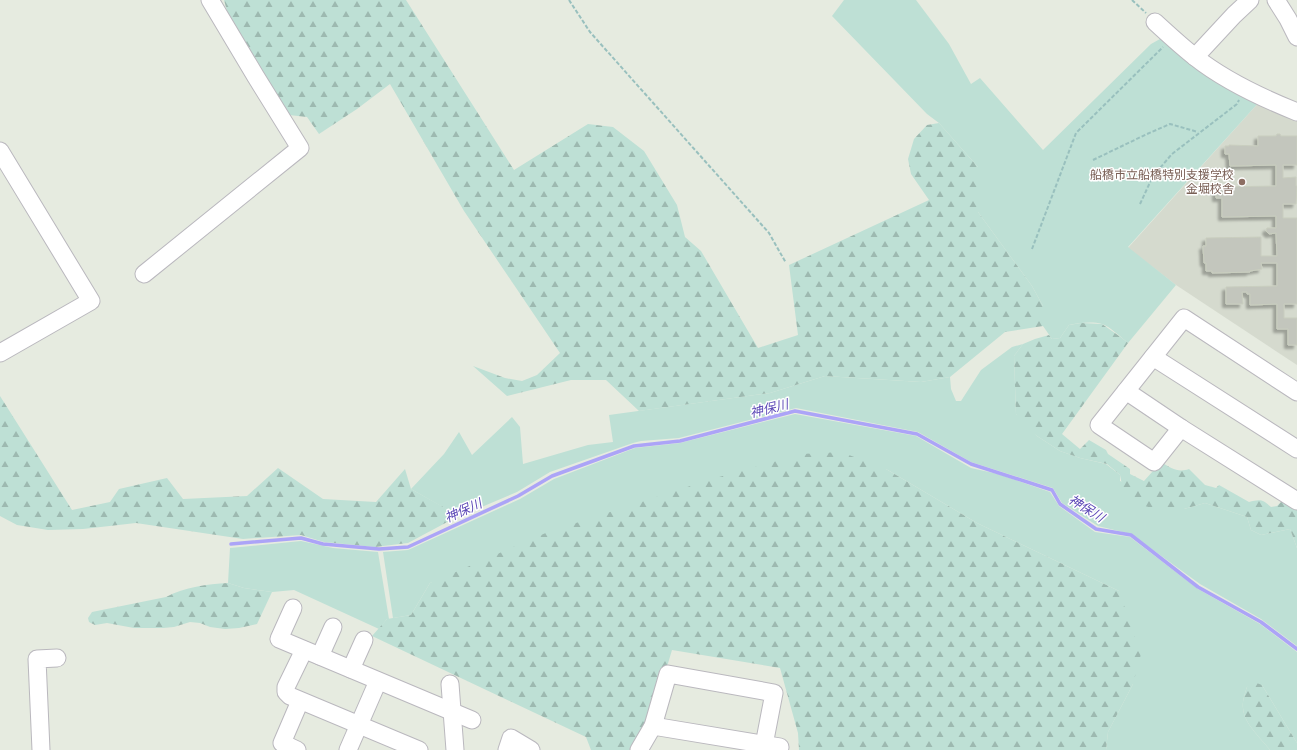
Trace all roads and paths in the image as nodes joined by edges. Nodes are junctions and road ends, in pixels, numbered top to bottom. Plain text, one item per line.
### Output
1 (210, 0) edge
2 (569, 0) edge
3 (1132, 0) edge
4 (1250, 0) edge
5 (1276, 0) edge
6 (1155, 22) joint
7 (1297, 36) edge
8 (1163, 46) dead end
9 (1195, 57) junction
10 (1240, 98) dead end
11 (1297, 112) edge
12 (1199, 132) junction
13 (0, 151) edge
14 (1093, 160) dead end
15 (1140, 204) dead end
16 (1032, 249) dead end
17 (786, 263) dead end
18 (144, 274) dead end
19 (0, 353) edge
20 (1153, 357) junction
21 (1126, 391) junction
22 (1297, 392) edge
23 (1181, 428) junction
24 (1297, 449) edge
25 (1297, 501) edge
26 (293, 608) dead end
27 (333, 627) dead end
28 (364, 640) dead end
29 (304, 650) junction
30 (320, 656) junction
31 (57, 658) dead end
32 (351, 669) junction
33 (378, 681) junction
34 (450, 684) dead end
35 (300, 701) junction
36 (452, 712) junction
37 (472, 720) dead end
38 (359, 725) junction
39 (653, 726) junction
40 (772, 747) edge
41 (453, 748) edge
42 (41, 750) edge
43 (297, 750) edge
44 (348, 750) edge
45 (419, 750) edge
46 (507, 750) edge
47 (531, 750) edge
48 (639, 750) edge

1 - 18 street
2 - 17 path
3 - 6 path
4 - 9 street
5 - 7 street
6 - 9 street
8 - 16 path
9 - 11 street
10 - 12 path
12 - 14 path
12 - 15 path
13 - 19 street
20 - 21 street
20 - 22 street
20 - 24 street
21 - 23 street
21 - 23 street
23 - 25 street
26 - 29 street
27 - 30 street
28 - 32 street
29 - 30 street
29 - 35 street
30 - 32 street
31 - 42 street
32 - 33 street
33 - 36 street
33 - 38 street
34 - 36 street
35 - 38 street
35 - 43 street
36 - 37 street
36 - 41 street
38 - 44 street
38 - 45 street
39 - 40 street
39 - 40 street
39 - 48 street
46 - 47 street

